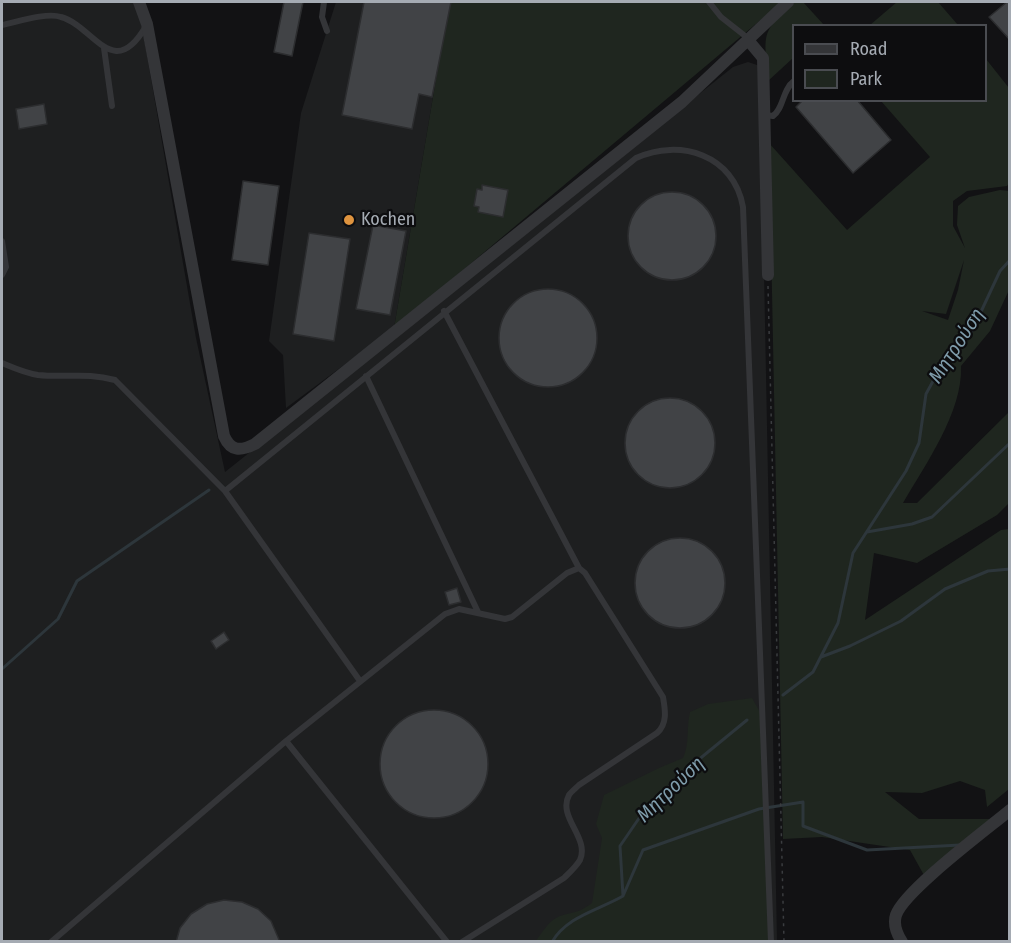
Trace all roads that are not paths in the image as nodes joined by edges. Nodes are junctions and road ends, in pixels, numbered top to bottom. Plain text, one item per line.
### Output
1 (139, 2) edge
2 (324, 2) edge
3 (710, 2) edge
4 (789, 2) edge
5 (147, 24) junction
6 (2, 25) edge
7 (327, 31) dead end
8 (749, 40) junction
9 (104, 48) junction
10 (792, 84) edge
11 (112, 106) dead end
12 (764, 115) junction
13 (2, 241) edge
14 (2, 275) edge
15 (768, 275) road end
16 (444, 311) junction
17 (2, 363) edge
18 (366, 376) junction
19 (225, 491) junction
20 (579, 568) junction
21 (478, 612) junction
22 (360, 681) junction
23 (286, 741) junction
24 (1009, 812) edge
25 (51, 942) edge
26 (447, 942) edge
27 (462, 942) edge
28 (771, 942) edge
29 (902, 942) edge

1 - 5 street
2 - 7 lane
3 - 8 lane
4 - 8 street
5 - 8 street
5 - 9 lane
6 - 9 lane
8 - 12 street
9 - 11 lane
10 - 12 lane
12 - 15 street
13 - 14 lane
16 - 18 lane
16 - 20 lane
16 - 28 lane
17 - 19 lane
18 - 19 lane
18 - 21 lane
19 - 22 lane
20 - 21 lane
20 - 27 lane
21 - 22 lane
22 - 23 lane
23 - 25 lane
23 - 26 lane
24 - 29 street

